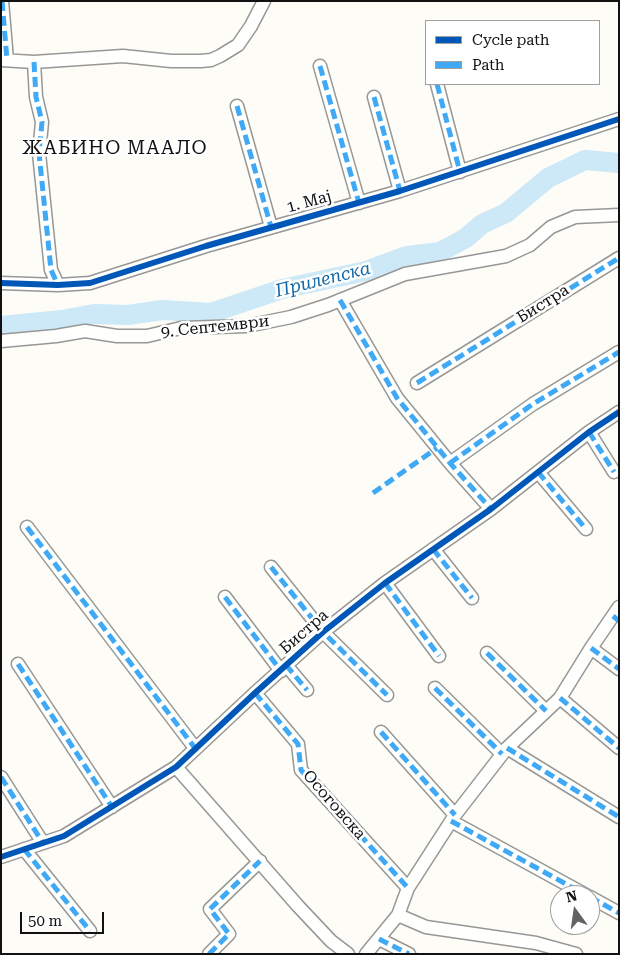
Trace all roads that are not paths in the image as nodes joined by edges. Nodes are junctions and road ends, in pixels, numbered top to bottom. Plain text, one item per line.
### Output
1 (2, 1) edge
2 (264, 1) edge
3 (4, 60) edge
4 (34, 62) junction
5 (320, 66) dead end
6 (437, 85) edge
7 (374, 97) dead end
8 (237, 106) dead end
9 (619, 119) edge
10 (460, 172) junction
11 (400, 191) junction
12 (359, 203) junction
13 (619, 215) edge
14 (271, 227) junction
15 (619, 258) edge
16 (1, 283) edge
17 (58, 285) junction
18 (340, 300) junction
19 (1, 341) edge
20 (619, 352) edge
21 (417, 383) dead end
22 (619, 412) edge
23 (589, 432) junction
24 (450, 463) junction
25 (538, 472) junction
26 (614, 472) dead end
27 (491, 509) junction
28 (27, 527) dead end
29 (586, 529) dead end
30 (433, 549) junction
31 (271, 567) dead end
32 (385, 583) junction
33 (225, 597) dead end
34 (472, 598) dead end
35 (617, 615) edge
36 (323, 632) junction
37 (591, 648) junction
38 (487, 653) dead end
39 (439, 656) dead end
40 (18, 664) dead end
41 (284, 668) junction
42 (619, 669) edge
43 (435, 688) dead end
44 (307, 690) dead end
45 (255, 693) junction
46 (387, 695) dead end
47 (560, 698) junction
48 (546, 711) junction
49 (381, 732) dead end
50 (195, 748) junction
51 (619, 748) edge
52 (504, 751) junction
53 (176, 767) junction
54 (1, 777) edge
55 (112, 807) junction
56 (619, 817) edge
57 (453, 818) junction
58 (43, 843) junction
59 (24, 849) junction
60 (1, 857) edge
61 (260, 861) junction
62 (569, 885) edge
63 (408, 888) junction
64 (600, 903) edge
65 (619, 913) edge
66 (398, 914) junction
67 (90, 931) dead end
68 (379, 939) junction
69 (209, 954) edge
70 (348, 954) edge
71 (366, 954) edge
72 (409, 954) edge
73 (576, 954) edge

1 - 3 street
2 - 4 street
3 - 4 street
4 - 17 street
5 - 12 street
6 - 10 street
7 - 11 street
8 - 14 street
9 - 10 street, 1. Мај
10 - 11 street, 1. Мај
11 - 12 street, 1. Мај
12 - 14 street, 1. Мај
13 - 18 street, 9. Септември
14 - 17 street, 1. Мај
15 - 21 street, Бистра
16 - 17 street, 1. Мај
18 - 19 street, 9. Септември
18 - 24 street
20 - 24 street
22 - 23 street, Бистра
23 - 25 street, Бистра
23 - 26 street
24 - 27 street
25 - 27 street, Бистра
25 - 29 street
27 - 30 street, Бистра
28 - 50 street
30 - 32 street, Бистра
30 - 34 street
31 - 36 street, Бистра
32 - 36 street, Бистра
32 - 39 street
33 - 41 street, Бистра
35 - 37 street
36 - 41 street, Бистра
36 - 46 street, Бистра
37 - 42 street
37 - 47 street
38 - 48 street
40 - 55 street
41 - 44 street, Бистра
41 - 45 street, Бистра
43 - 52 street
45 - 50 street, Бистра
45 - 63 street, Осоговска
47 - 48 street
47 - 51 street
48 - 52 street
49 - 57 street
50 - 53 street, Бистра
52 - 56 street
52 - 57 street
53 - 55 street, Бистра
53 - 61 street
54 - 58 street
55 - 58 street, Бистра
57 - 62 street
57 - 63 street
58 - 59 street, Бистра
59 - 60 street, Бистра
59 - 67 street
61 - 69 street
61 - 70 street
63 - 66 street
64 - 65 street
66 - 68 street
66 - 73 street
68 - 71 street
68 - 72 street

